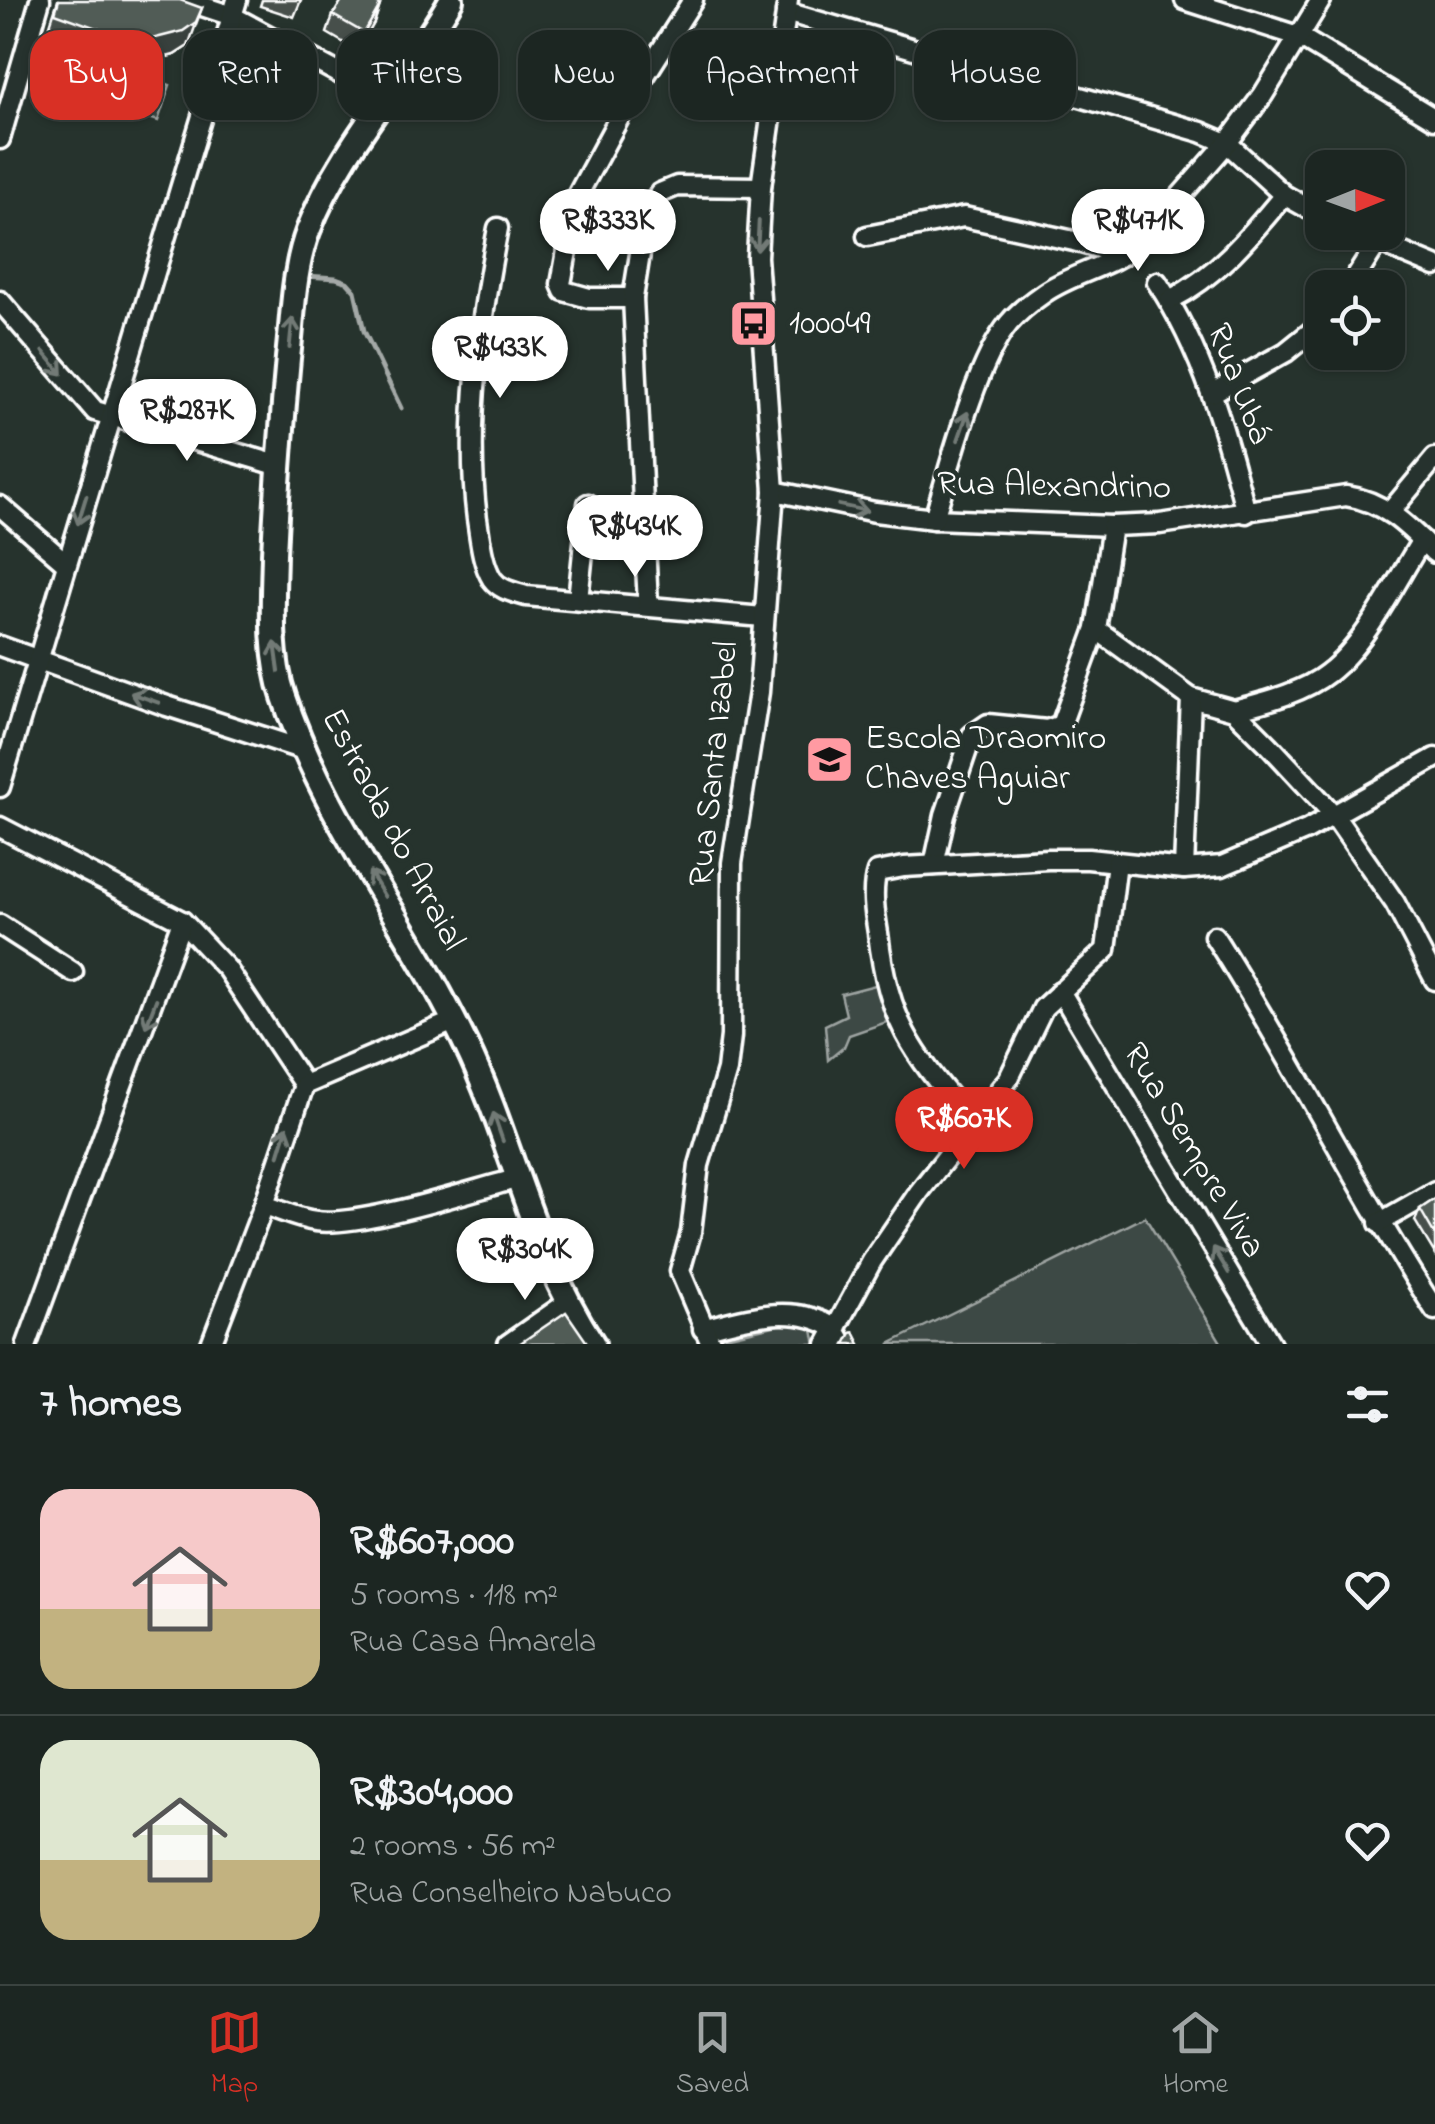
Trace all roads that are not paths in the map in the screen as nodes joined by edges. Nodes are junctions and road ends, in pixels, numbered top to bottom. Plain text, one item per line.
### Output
1 (40, 0) edge
2 (184, 0) edge
3 (451, 0) edge
4 (692, 0) edge
5 (1185, 0) edge
6 (1321, 0) edge
7 (787, 6) edge
8 (235, 8) edge
9 (431, 30) edge
10 (1298, 36) junction
11 (337, 69) edge
12 (1435, 119) edge
13 (371, 120) edge
14 (0, 139) edge
15 (1228, 143) junction
16 (761, 187) junction
17 (1284, 195) junction
18 (1305, 207) edge
19 (498, 228) dead end
20 (868, 236) dead end
21 (1392, 250) edge
22 (1123, 256) junction
23 (1435, 266) edge
24 (1158, 282) dead end
25 (633, 298) junction
26 (1170, 300) junction
27 (0, 301) edge
28 (1305, 337) edge
29 (1212, 392) junction
30 (110, 417) junction
31 (1435, 458) edge
32 (278, 466) junction
33 (774, 491) junction
34 (588, 504) dead end
35 (0, 506) edge
36 (1390, 512) junction
37 (1246, 513) junction
38 (934, 520) junction
39 (1112, 526) junction
40 (1428, 547) edge
41 (66, 564) junction
42 (578, 600) junction
43 (648, 605) junction
44 (763, 617) junction
45 (1096, 629) junction
46 (0, 646) edge
47 (40, 662) junction
48 (1192, 698) junction
49 (1234, 710) junction
50 (304, 750) junction
51 (1435, 758) edge
52 (0, 786) edge
53 (1333, 814) junction
54 (0, 827) edge
55 (1117, 862) junction
56 (934, 865) junction
57 (1184, 869) junction
58 (182, 921) junction
59 (0, 925) edge
60 (1214, 936) dead end
61 (73, 972) dead end
62 (1435, 980) edge
63 (1060, 991) junction
64 (454, 1020) junction
65 (304, 1085) junction
66 (972, 1122) junction
67 (516, 1178) junction
68 (1435, 1191) edge
69 (264, 1204) junction
70 (1379, 1224) junction
71 (568, 1302) junction
72 (1435, 1310) edge
73 (707, 1336) edge
74 (835, 1338) edge
75 (27, 1344) edge
76 (211, 1344) edge
77 (508, 1344) edge
78 (594, 1344) edge
79 (1271, 1344) edge

1 - 14 street
2 - 8 street
3 - 9 main road, Estrada do Arraial
4 - 25 street
5 - 10 street
6 - 10 street
7 - 15 street
7 - 16 street, Rua Santa Izabel
8 - 11 street
8 - 30 street
10 - 12 street
10 - 15 street
32 -> 13 main road, Estrada do Arraial
15 - 17 street
15 - 22 street
16 - 25 street
16 -> 33 street, Rua Santa Izabel
17 - 18 street
17 - 26 street
19 - 42 street
20 - 22 street
21 - 23 street
38 -> 22 street
24 - 26 street, Rua Ubá
25 - 43 street
26 - 29 street, Rua Ubá
27 -> 30 street
28 - 29 street
29 - 37 street, Rua Ubá
30 - 32 street
30 -> 41 street
31 - 36 street
50 -> 32 main road, Estrada do Arraial
33 -> 38 street, Rua Alexandrino
33 - 44 street, Rua Santa Izabel
34 - 42 street
35 - 41 street
36 - 37 street, Rua Alexandrino
36 - 40 street, Rua Alexandrino
37 - 39 street, Rua Alexandrino
38 - 39 street, Rua Alexandrino
39 - 45 street
40 - 49 street
41 - 47 street
42 - 43 street
43 - 44 street
44 - 73 street, Rua Santa Izabel
45 - 48 street
45 - 56 street
46 - 47 street
50 -> 47 street
47 - 52 street
48 - 49 street
48 - 57 street
49 - 53 street
64 -> 50 main road, Estrada do Arraial
51 - 53 street
53 - 57 street
53 - 62 street
54 - 58 street
55 - 56 street
55 - 57 street
55 - 63 street
56 - 66 street
58 - 65 street
58 -> 75 street
59 - 61 street
60 - 70 street
63 - 66 street
79 -> 63 street, Rua Sempre Viva
64 - 65 street
67 -> 64 main road, Estrada do Arraial
69 -> 65 street
66 - 74 street
67 - 69 street
67 - 71 main road, Estrada do Arraial
68 - 70 street
69 - 76 street
70 - 72 street
71 - 77 street
71 - 78 main road, Estrada do Arraial
73 - 74 street

